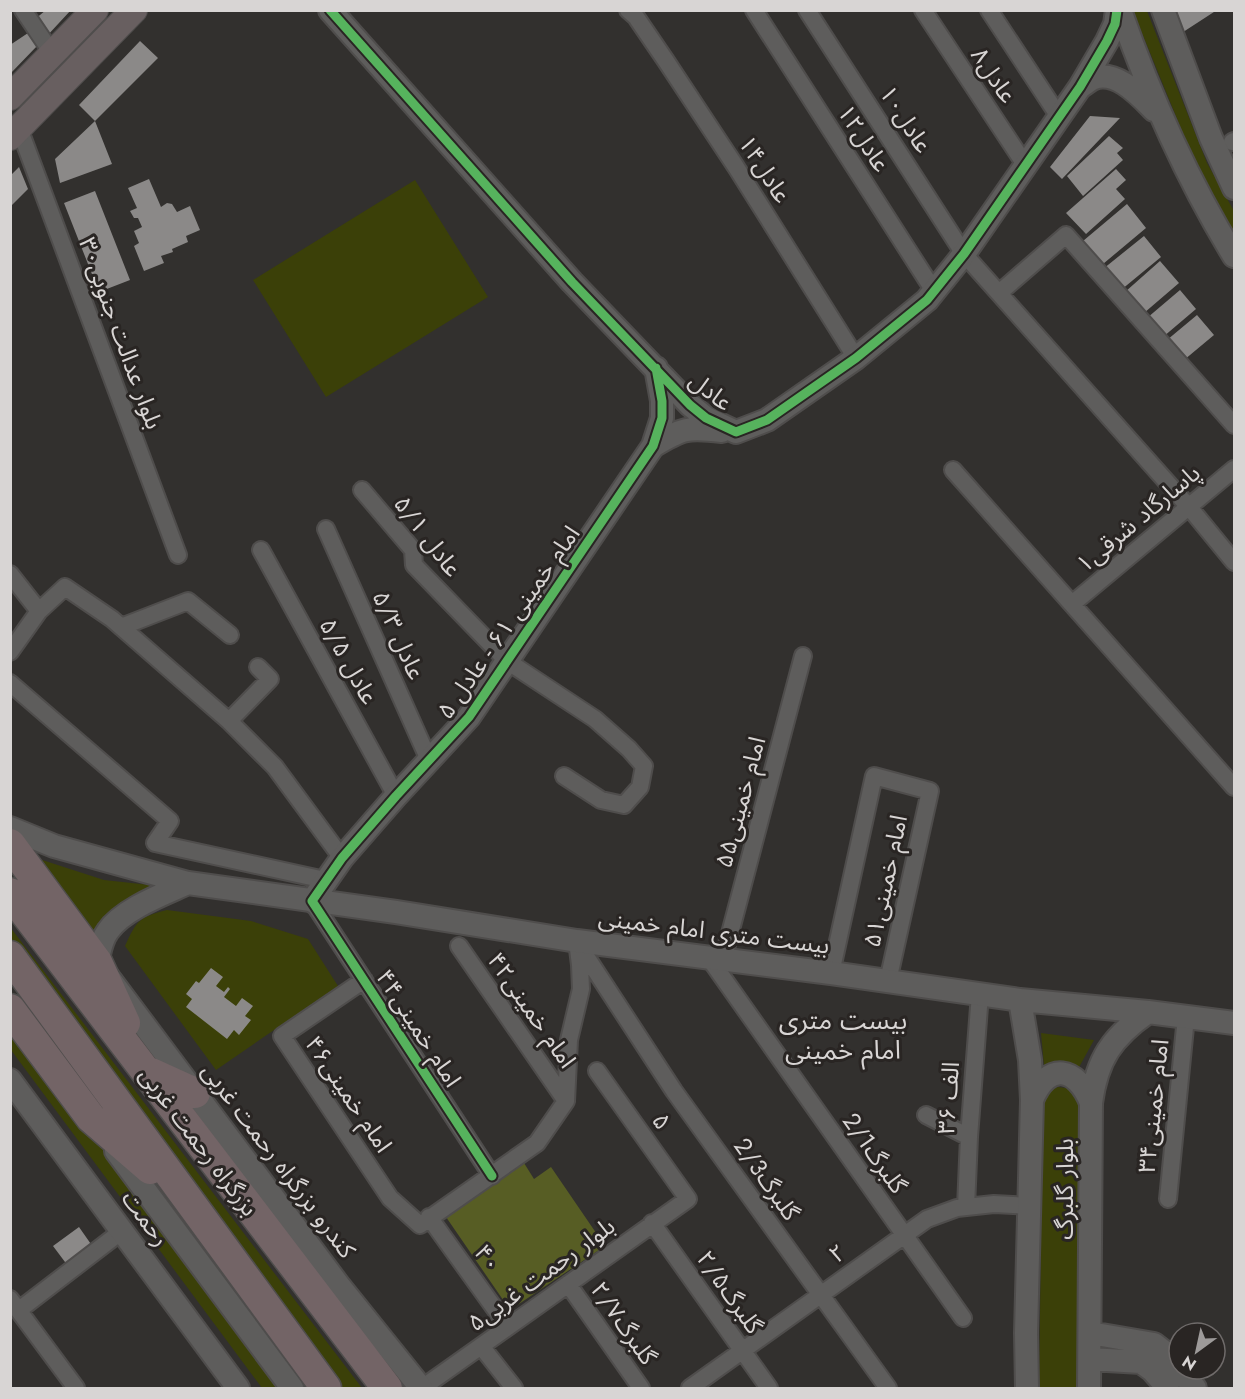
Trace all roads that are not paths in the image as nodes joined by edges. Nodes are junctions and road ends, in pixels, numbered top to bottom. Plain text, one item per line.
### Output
1 (23, 10) edge
2 (134, 10) edge
3 (330, 10) edge
4 (628, 10) edge
5 (754, 10) edge
6 (807, 10) edge
7 (922, 10) edge
8 (989, 10) edge
9 (1118, 10) edge
10 (1163, 10) edge
11 (93, 11) edge
12 (52, 53) junction
13 (1080, 87) junction
14 (12, 91) edge
15 (1161, 117) junction
16 (1060, 118) junction
17 (15, 133) edge
18 (1026, 166) junction
19 (1234, 188) edge
20 (964, 254) junction
21 (1234, 256) edge
22 (934, 291) junction
23 (999, 293) junction
24 (856, 358) junction
25 (656, 368) junction
26 (1234, 425) edge
27 (736, 432) junction
28 (653, 446) junction
29 (1234, 469) edge
30 (953, 470) dead end
31 (362, 490) dead end
32 (1189, 507) junction
33 (326, 529) dead end
34 (261, 550) dead end
35 (178, 555) dead end
36 (1234, 562) edge
37 (10, 574) edge
38 (1072, 604) junction
39 (39, 611) junction
40 (122, 627) junction
41 (230, 635) dead end
42 (10, 652) edge
43 (803, 656) dead end
44 (507, 661) junction
45 (258, 667) dead end
46 (10, 683) edge
47 (229, 722) junction
48 (429, 760) junction
49 (564, 777) dead end
50 (1234, 787) edge
51 (396, 796) junction
52 (10, 828) edge
53 (10, 844) edge
54 (342, 858) junction
55 (325, 880) junction
56 (188, 883) junction
57 (10, 893) edge
58 (312, 901) junction
59 (577, 941) junction
60 (459, 946) dead end
61 (10, 956) edge
62 (716, 959) junction
63 (98, 962) junction
64 (831, 973) junction
65 (364, 980) junction
66 (888, 981) junction
67 (980, 994) junction
68 (1020, 1000) junction
69 (10, 1009) edge
70 (1148, 1012) junction
71 (1186, 1017) junction
72 (1234, 1023) edge
73 (147, 1071) junction
74 (597, 1071) dead end
75 (10, 1080) edge
76 (195, 1093) junction
77 (1032, 1100) junction
78 (566, 1101) junction
79 (1091, 1103) junction
80 (926, 1115) dead end
81 (91, 1118) junction
82 (969, 1137) junction
83 (492, 1176) junction
84 (688, 1198) joint
85 (1168, 1199) dead end
86 (190, 1204) junction
87 (1031, 1206) junction
88 (966, 1207) junction
89 (424, 1221) junction
90 (652, 1223) junction
91 (122, 1231) junction
92 (904, 1236) junction
93 (568, 1284) junction
94 (820, 1295) junction
95 (15, 1305) edge
96 (963, 1318) dead end
97 (508, 1327) junction
98 (1090, 1333) junction
99 (481, 1346) junction
100 (742, 1351) junction
101 (1132, 1351) junction
102 (1090, 1359) junction
103 (76, 1389) edge
104 (238, 1389) edge
105 (292, 1389) edge
106 (326, 1389) edge
107 (387, 1389) edge
108 (421, 1389) edge
109 (514, 1389) edge
110 (641, 1389) edge
111 (690, 1389) edge
112 (769, 1389) edge
113 (888, 1389) edge
114 (1027, 1389) edge
115 (1089, 1389) edge
116 (1168, 1389) edge
117 (1195, 1389) edge

1 - 12 street
2 - 17 main road
3 - 25 street, عادل
4 - 24 street, عادل۱۴
5 - 22 street, عادل۱۲
6 - 20 street, عادل۱۰
7 - 18 street, ۸عادل
8 - 16 street
9 - 13 street, عادل
9 - 15 street
10 - 19 street
11 - 12 main road
12 - 14 main road
13 - 15 street
13 - 16 street, عادل
15 - 21 street
16 - 18 street, عادل
17 - 35 street, بلوار عدالت جنوبی۳۰
18 - 20 street, عادل
20 - 22 street, عادل
20 - 23 street, عادل۱۰
22 - 24 street, عادل
23 - 26 street
23 - 32 street, عادل۱۰
24 - 27 street, عادل
25 - 27 street, عادل
25 - 28 street, امام خمینی ۶۱ - عادل ۵
27 - 28 street, امام خمینی ۶۱ - عادل ۵
28 - 44 street, امام خمینی ۶۱ - عادل ۵
29 - 32 street, پاسارگاد شرقی۱
30 - 38 street
31 - 44 street, عادل ۵/۱
32 - 36 street, عادل۱۰
32 - 38 street, پاسارگاد شرقی۱
33 - 48 street, عادل ۵/۳
34 - 51 street, عادل ۵/۵
37 - 39 street
38 - 50 street
39 - 40 street
39 - 42 street
40 - 41 street
40 - 47 street
43 - 62 street, امام خمینی۵۵
44 - 48 street, امام خمینی ۶۱ - عادل ۵
44 - 49 street, عادل ۵/۱
45 - 47 street
46 - 55 street
47 - 54 street
48 - 51 street, امام خمینی ۶۱ - عادل ۵
51 - 54 street, امام خمینی ۶۱ - عادل ۵
52 - 56 street, بیست متری امام خمینی
53 - 63 highway
54 - 55 street, امام خمینی ۶۱ - عادل ۵
55 - 58 street, امام خمینی ۶۱ - عادل ۵
56 - 58 street, بیست متری امام خمینی
56 - 63 street
57 - 73 highway, بزرگراه رحمت غربی
58 - 59 street, بیست متری امام خمینی
58 - 65 street, ۴۴امام خمینی
59 - 62 street, بیست متری امام خمینی
59 - 78 street
59 - 94 street, 2/3گلبرگ
60 - 78 street, امام خمینی۴۲
61 - 86 highway, بزرگراه رحمت غربی
62 - 64 street, بیست متری امام خمینی
62 - 92 street, 2/1گلبرگ
63 - 73 highway
63 - 76 street, کندرو بزرگراه رحمت غربی
64 - 66 street, بیست متری امام خمینی
64 - 66 street, امام خمینی۵۱
65 - 83 street, ۴۴امام خمینی
65 - 89 street, امام خمینی۴۶
66 - 67 street, بیست متری امام خمینی
67 - 68 street, بیست متری امام خمینی
67 - 82 street, ۳۶ الف
68 - 70 street, بیست متری امام خمینی
68 - 77 street, بلوار گلبرگ
69 - 81 highway
70 - 71 street, بیست متری امام خمینی
70 - 79 street, بلوار گلبرگ
71 - 72 street, بیست متری امام خمینی
71 - 85 street, امام خمینی۳۴
73 - 76 highway
73 - 107 highway, بزرگراه رحمت غربی
74 - 84 street, ۵
75 - 91 street, رحمت
76 - 108 street, کندرو بزرگراه رحمت غربی
77 - 79 street
77 - 87 street, بلوار گلبرگ
78 - 83 street
79 - 98 street, بلوار گلبرگ
80 - 82 street
81 - 86 highway
81 - 105 street
82 - 88 street, ۳۶ الف
83 - 89 street
84 - 90 street, بلوار رحمت غربی۵
86 - 106 highway, بزرگراه رحمت غربی
87 - 88 street, ۲
87 - 114 street, بلوار گلبرگ
88 - 92 street, ۲
89 - 97 street, ۴۰
90 - 93 street, بلوار رحمت غربی۵
90 - 100 street, گلبرگ۲/۵
91 - 95 street
91 - 104 street, رحمت
92 - 94 street, ۲
92 - 96 street, 2/1گلبرگ
93 - 97 street, بلوار رحمت غربی۵
93 - 110 street, گلبرگ۲/۷
94 - 100 street, ۲
94 - 113 street, 2/3گلبرگ
95 - 103 street
97 - 99 street, بلوار رحمت غربی۵
98 - 101 street
98 - 102 street, بلوار گلبرگ
99 - 108 street, بلوار رحمت غربی۵
99 - 109 street
100 - 111 street, ۲
100 - 112 street, گلبرگ۲/۵
101 - 102 street
101 - 116 street
101 - 117 street
102 - 115 street, بلوار گلبرگ

